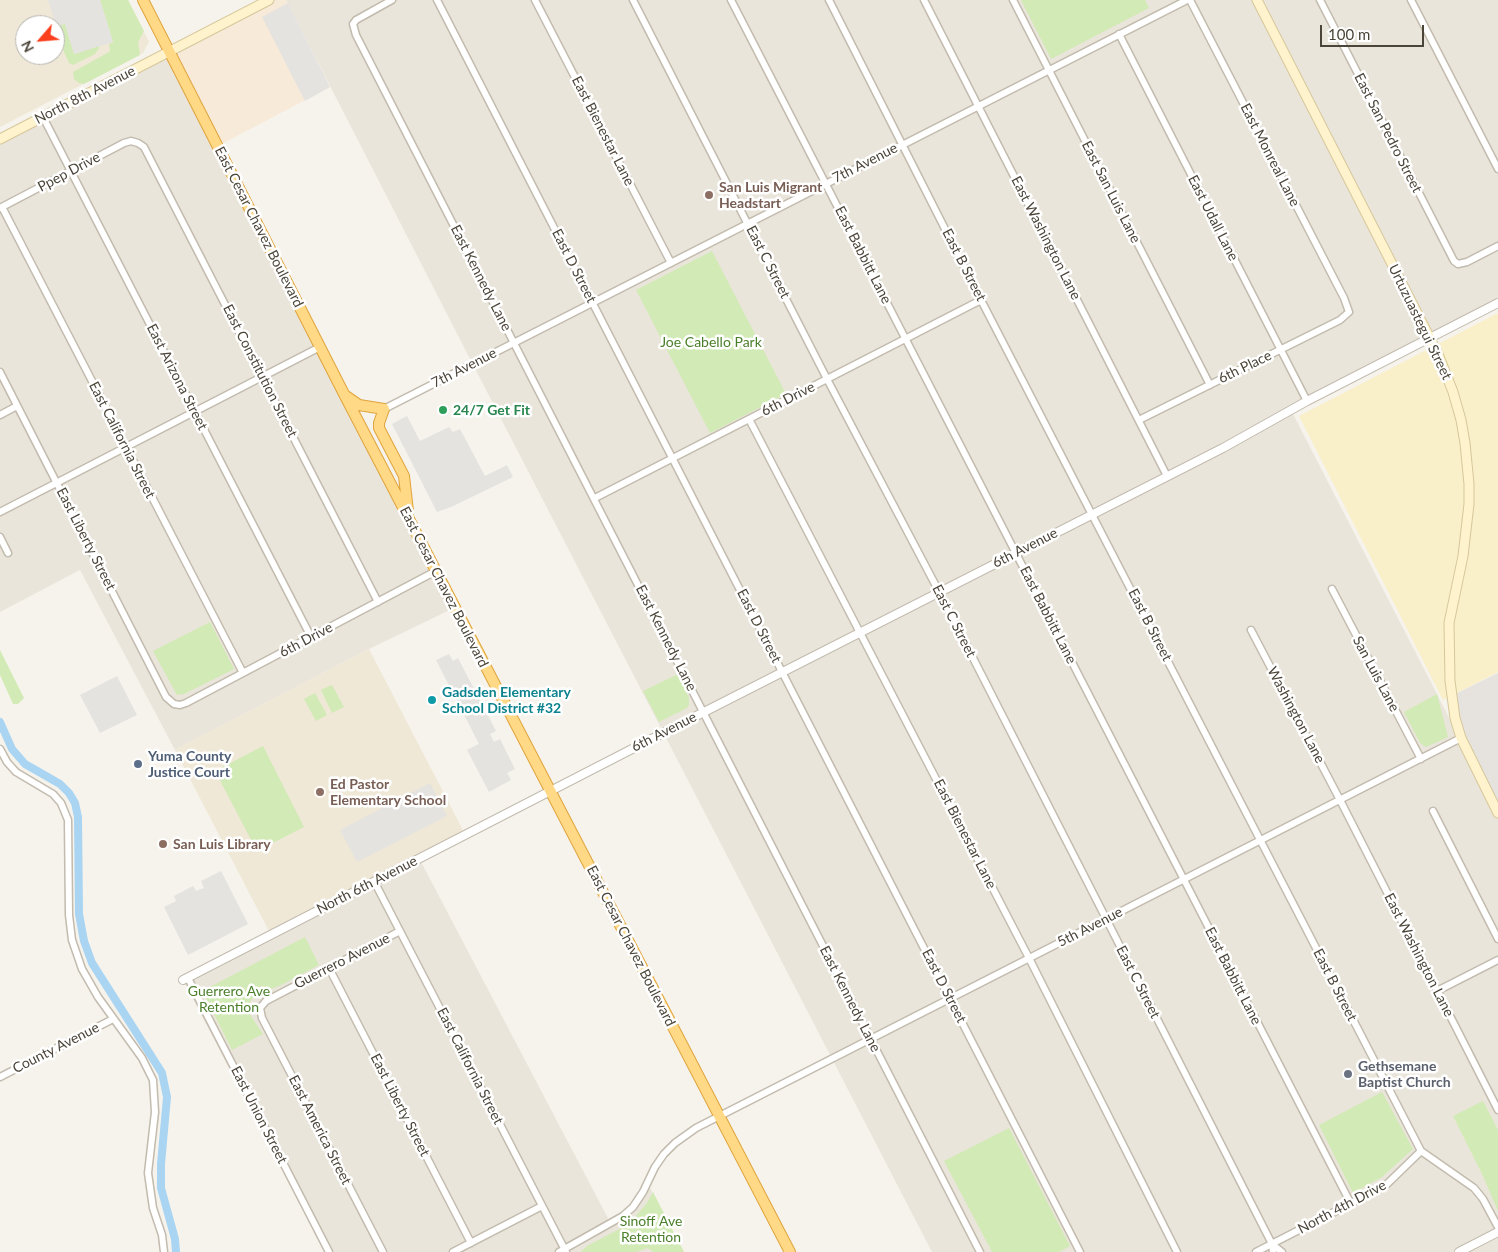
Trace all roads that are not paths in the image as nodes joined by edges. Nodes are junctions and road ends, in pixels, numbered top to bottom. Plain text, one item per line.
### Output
1 (143, 0) edge
2 (269, 0) edge
3 (392, 0) edge
4 (437, 0) edge
5 (535, 0) edge
6 (633, 0) edge
7 (731, 0) edge
8 (828, 0) edge
9 (924, 0) edge
10 (1013, 0) edge
11 (1188, 0) edge
12 (1257, 0) edge
13 (1320, 0) edge
14 (1411, 0) edge
15 (1119, 34) junction
16 (170, 51) junction
17 (1048, 70) junction
18 (978, 106) junction
19 (44, 117) junction
20 (0, 139) edge
21 (138, 143) joint
22 (903, 144) junction
23 (1498, 169) edge
24 (71, 171) junction
25 (826, 183) junction
26 (1, 208) edge
27 (748, 224) junction
28 (1498, 246) edge
29 (671, 263) junction
30 (981, 300) junction
31 (592, 302) junction
32 (1498, 303) edge
33 (1349, 312) joint
34 (906, 338) junction
35 (1430, 338) junction
36 (514, 342) junction
37 (320, 347) junction
38 (1281, 349) junction
39 (0, 372) edge
40 (262, 377) junction
41 (827, 379) junction
42 (1210, 384) junction
43 (344, 394) junction
44 (1307, 401) junction
45 (17, 406) junction
46 (384, 409) junction
47 (195, 411) junction
48 (0, 415) edge
49 (749, 419) junction
50 (1139, 420) junction
51 (126, 447) junction
52 (673, 458) junction
53 (1168, 476) junction
54 (57, 482) junction
55 (595, 498) junction
56 (0, 512) edge
57 (1093, 514) junction
58 (408, 517) junction
59 (0, 537) edge
60 (8, 553) dead end
61 (1016, 553) junction
62 (436, 571) junction
63 (1332, 589) dead end
64 (939, 592) junction
65 (378, 602) junction
66 (1251, 630) dead end
67 (860, 632) junction
68 (311, 637) junction
69 (783, 672) junction
70 (243, 673) junction
71 (174, 704) joint
72 (704, 712) junction
73 (1461, 738) junction
74 (0, 749) edge
75 (1421, 759) junction
76 (550, 791) junction
77 (1494, 796) edge
78 (1340, 800) junction
79 (1433, 811) dead end
80 (1498, 813) edge
81 (1261, 840) junction
82 (1183, 879) junction
83 (374, 881) junction
84 (1105, 919) junction
85 (400, 931) junction
86 (1498, 939) edge
87 (1029, 958) junction
88 (1498, 960) edge
89 (329, 968) junction
90 (186, 979) joint
91 (1437, 991) junction
92 (950, 998) junction
93 (260, 1008) joint
94 (113, 1019) junction
95 (870, 1039) junction
96 (0, 1077) edge
97 (1498, 1110) edge
98 (719, 1116) junction
99 (1421, 1151) junction
100 (1351, 1204) junction
101 (542, 1206) junction
102 (1498, 1227) edge
103 (1498, 1232) edge
104 (471, 1242) junction
105 (1272, 1244) junction
106 (563, 1251) edge
107 (164, 1252) edge
108 (329, 1252) edge
109 (383, 1252) edge
110 (453, 1252) edge
111 (790, 1252) edge
112 (980, 1252) edge
113 (1080, 1252) edge
114 (1178, 1252) edge
115 (1256, 1252) edge
116 (1273, 1252) edge
117 (1282, 1252) edge
118 (1459, 1252) edge

1 - 16 highway, East Cesar Chavez Boulevard
2 - 16 main road, North 8th Avenue
3 - 36 street, East Kennedy Lane
4 - 31 street, East D Street
5 - 29 street, East Bienestar Lane
6 - 27 street, East C Street
7 - 25 street, East Babbitt Lane
8 - 22 street, East B Street
9 - 18 street, East Washington Lane
10 - 17 street, East San Luis Lane
11 - 15 street, 7th Avenue
11 - 33 street, East Monreal Lane
12 - 35 main road, Urtuzuastegui Street
13 - 28 street, East San Pedro Street
14 - 23 street
15 - 17 street, 7th Avenue
15 - 38 street, East Udall Lane
16 - 19 main road, North 8th Avenue
16 - 37 highway, East Cesar Chavez Boulevard
17 - 18 street, 7th Avenue
17 - 42 street, East San Luis Lane
18 - 22 street, 7th Avenue
18 - 50 street, East Washington Lane
19 - 20 main road, North 8th Avenue
19 - 24 street, East Arizona Street
21 - 24 street, Ppep Drive
21 - 40 street, East Constitution Street
22 - 25 street, 7th Avenue
22 - 30 street, East B Street
24 - 26 street, Ppep Drive
24 - 47 street, East Arizona Street
25 - 27 street, 7th Avenue
25 - 34 street, East Babbitt Lane
26 - 51 street, East California Street
27 - 29 street, 7th Avenue
27 - 41 street, East C Street
29 - 31 street, 7th Avenue
30 - 34 street, 6th Drive
30 - 57 street, East B Street
31 - 36 street, 7th Avenue
31 - 52 street, East D Street
32 - 35 street, 6th Avenue
33 - 38 street, 6th Place
34 - 41 street, 6th Drive
34 - 61 street, East Babbitt Lane
35 - 44 street, 6th Avenue
35 - 73 main road, Urtuzuastegui Street
36 - 46 street, 7th Avenue
36 - 55 street, East Kennedy Lane
37 - 40 street
37 - 43 highway, East Cesar Chavez Boulevard
38 - 42 street, 6th Place
38 - 44 street, East Udall Lane
39 - 45 street, East Liberty Street
40 - 47 street
40 - 65 street, East Constitution Street
41 - 49 street, 6th Drive
41 - 64 street, East C Street
42 - 50 street, 6th Place
43 - 46 highway
43 - 58 highway, East Cesar Chavez Boulevard
44 - 53 street, 6th Avenue
45 - 48 street
45 - 54 street, East Liberty Street
46 - 58 highway
47 - 51 street
47 - 68 street, East Arizona Street
49 - 52 street, 6th Drive
49 - 67 street, East Bienestar Lane
50 - 53 street, East Washington Lane
51 - 54 street
51 - 70 street, East California Street
52 - 55 street, 6th Drive
52 - 69 street, East D Street
53 - 57 street, 6th Avenue
54 - 56 street
54 - 71 street, East Liberty Street
55 - 72 street, East Kennedy Lane
57 - 61 street, 6th Avenue
57 - 81 street, East B Street
58 - 62 highway, East Cesar Chavez Boulevard
59 - 60 street
61 - 64 street, 6th Avenue
61 - 82 street, East Babbitt Lane
62 - 65 street, 6th Drive
62 - 76 highway, East Cesar Chavez Boulevard
63 - 75 street, San Luis Lane
64 - 67 street, 6th Avenue
64 - 84 street, East C Street
65 - 68 street, 6th Drive
66 - 78 street, Washington Lane
67 - 69 street, 6th Avenue
67 - 87 street, East Bienestar Lane
68 - 70 street, 6th Drive
69 - 72 street, 6th Avenue
69 - 92 street, East D Street
70 - 71 street, 6th Drive
72 - 76 street, 6th Avenue
72 - 95 street, East Kennedy Lane
73 - 75 street, 5th Avenue
73 - 77 main road, Urtuzuastegui Street
74 - 94 street
75 - 78 street, 5th Avenue
76 - 83 street, North 6th Avenue
76 - 98 highway, East Cesar Chavez Boulevard
77 - 80 main road, Urtuzuastegui Street
78 - 81 street, 5th Avenue
78 - 91 street, East Washington Lane
79 - 86 street
81 - 82 street, 5th Avenue
81 - 99 street, East B Street
82 - 84 street, 5th Avenue
82 - 100 street, East Babbitt Lane
83 - 85 street, East California Street
83 - 90 street, North 6th Avenue
84 - 87 street, 5th Avenue
84 - 105 street, East C Street
85 - 89 street, Guerrero Avenue
85 - 101 street, East California Street
87 - 92 street, 5th Avenue
87 - 114 street, East Bienestar Lane
88 - 91 street
89 - 93 street, Guerrero Avenue
89 - 104 street, East Liberty Street
90 - 108 street, East Union Street
91 - 97 street, East Washington Lane
92 - 95 street, 5th Avenue
92 - 113 street, East D Street
93 - 109 street, East America Street
94 - 96 street, County Avenue
94 - 107 street
95 - 98 street, 5th Avenue
95 - 112 street, East Kennedy Lane
98 - 106 street, 5th Avenue
98 - 111 highway, East Cesar Chavez Boulevard
99 - 100 street, North 4th Drive
99 - 102 street, East B Street
100 - 105 street, North 4th Drive
101 - 104 street
101 - 106 street, East California Street
103 - 118 street
104 - 110 street
105 - 115 street, North 4th Drive
105 - 116 street, East C Street
105 - 117 street, East C Street

